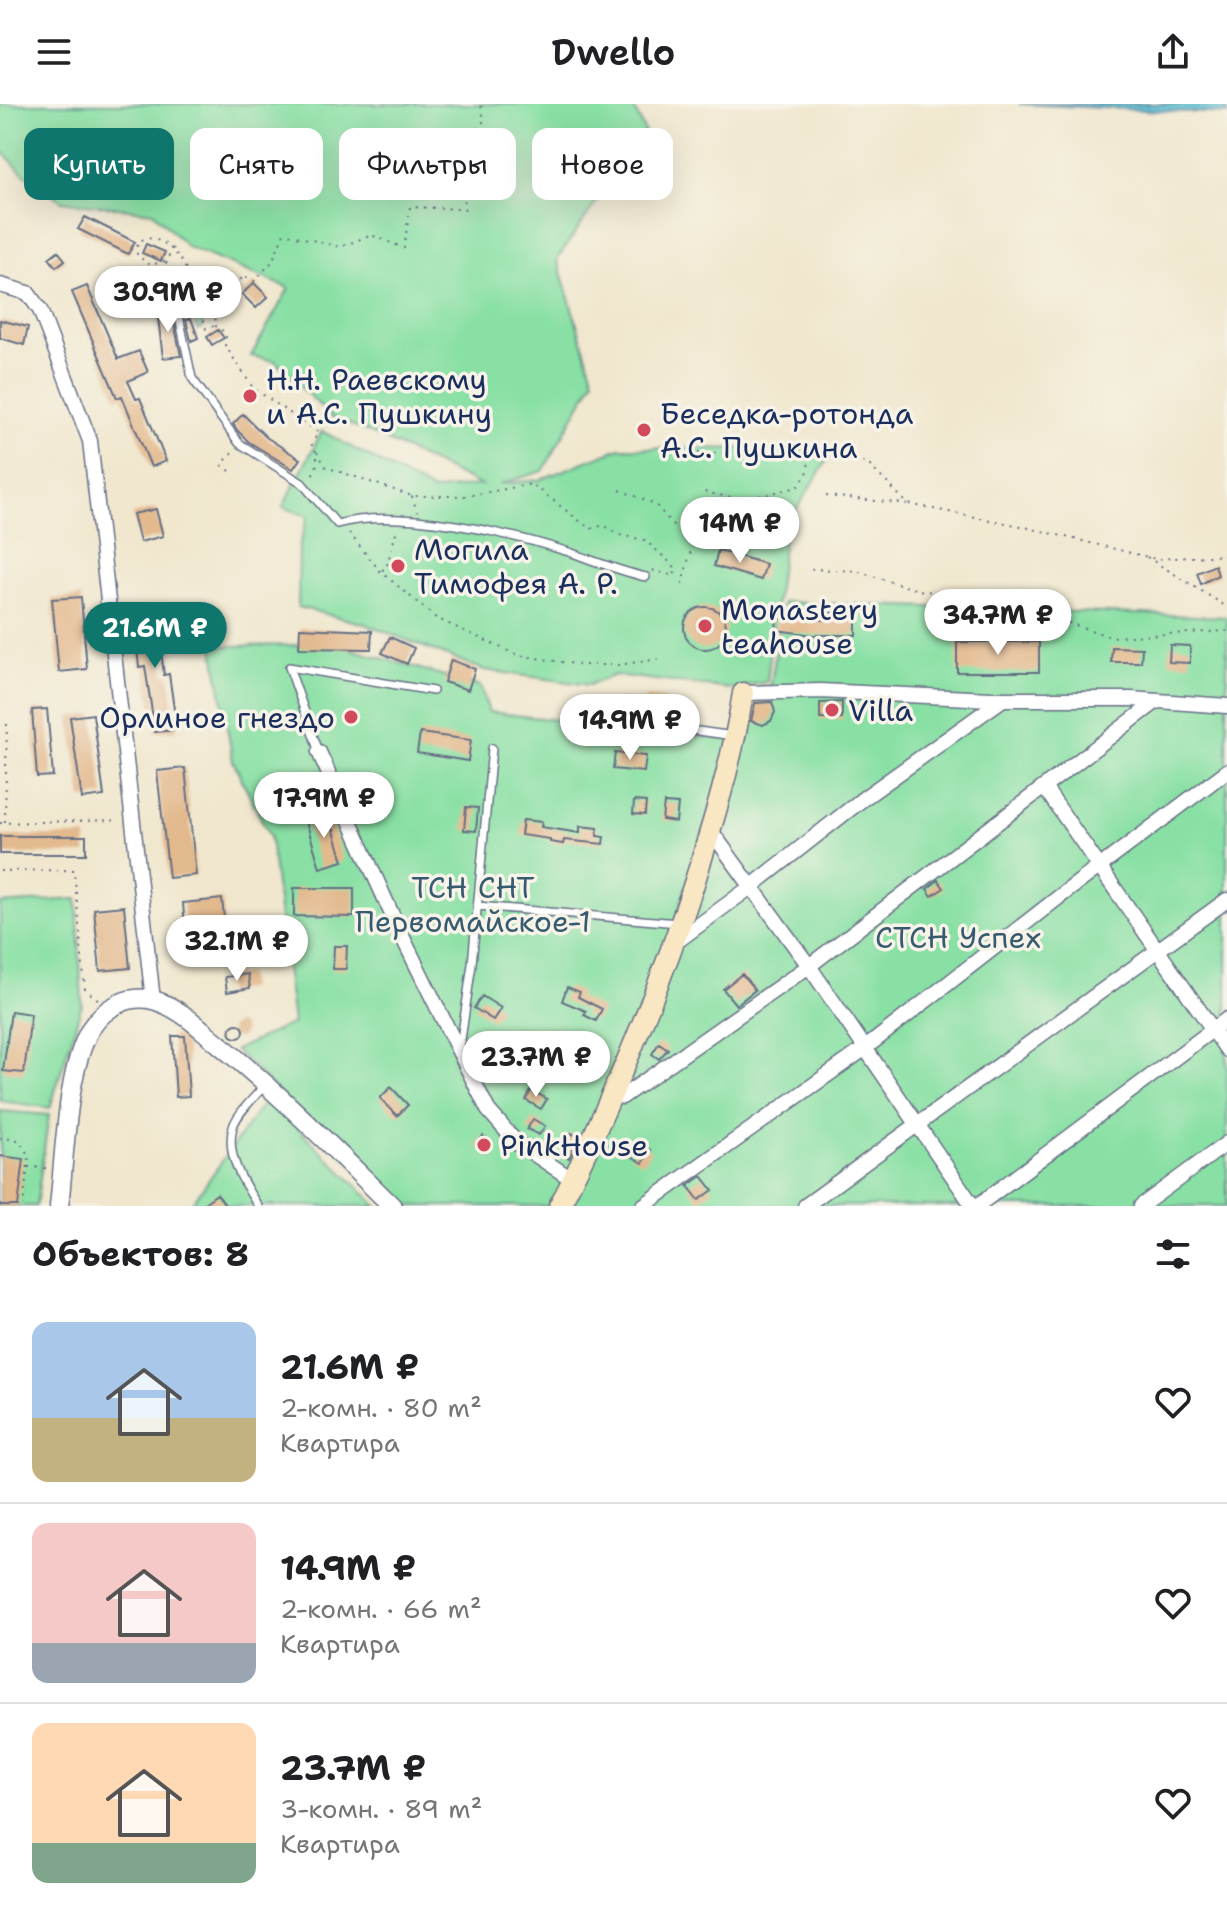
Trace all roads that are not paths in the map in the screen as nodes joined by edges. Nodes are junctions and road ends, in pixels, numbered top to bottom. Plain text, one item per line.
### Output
1 (0, 285) edge
2 (173, 288) road end
3 (646, 573) road end
4 (433, 691) dead end
5 (743, 693) joint
6 (1003, 699) junction
7 (1157, 701) junction
8 (1227, 706) edge
9 (691, 730) dead end
10 (737, 736) junction
11 (492, 748) dead end
12 (319, 752) joint
13 (1227, 771) edge
14 (1044, 787) junction
15 (711, 831) junction
16 (1100, 866) junction
17 (752, 886) junction
18 (1227, 900) edge
19 (477, 906) junction
20 (681, 923) junction
21 (674, 944) junction
22 (1159, 950) junction
23 (809, 966) junction
24 (153, 1000) junction
25 (1227, 1019) edge
26 (1213, 1029) junction
27 (864, 1049) junction
28 (1227, 1050) edge
29 (459, 1053) junction
30 (267, 1083) junction
31 (612, 1095) junction
32 (917, 1125) junction
33 (1227, 1143) edge
34 (573, 1180) junction
35 (59, 1206) edge
36 (258, 1206) edge
37 (392, 1206) edge
38 (559, 1206) edge
39 (643, 1206) edge
40 (805, 1206) edge
41 (975, 1206) edge
42 (1141, 1206) edge

1 - 24 street
2 - 3 lane
4 - 12 lane
5 - 6 street
5 - 10 main road
6 - 7 street
6 - 17 street
7 - 8 street
7 - 14 street
9 - 10 lane
10 - 15 main road
11 - 19 lane
12 - 29 street
13 - 16 street
14 - 16 street
14 - 23 street
15 - 17 street
15 - 20 main road
16 - 22 street
16 - 27 street
17 - 21 street
17 - 23 street
18 - 22 street
19 - 20 lane
19 - 29 lane
20 - 21 main road
21 - 31 main road
22 - 26 street
22 - 32 street
23 - 27 street
23 - 31 street
24 - 30 street
24 - 35 street
25 - 26 street
26 - 28 street
26 - 41 street
27 - 32 street
27 - 39 street
29 - 34 street
30 - 36 lane
30 - 37 street
31 - 34 main road
32 - 40 street
32 - 41 street
33 - 42 street
34 - 38 main road

